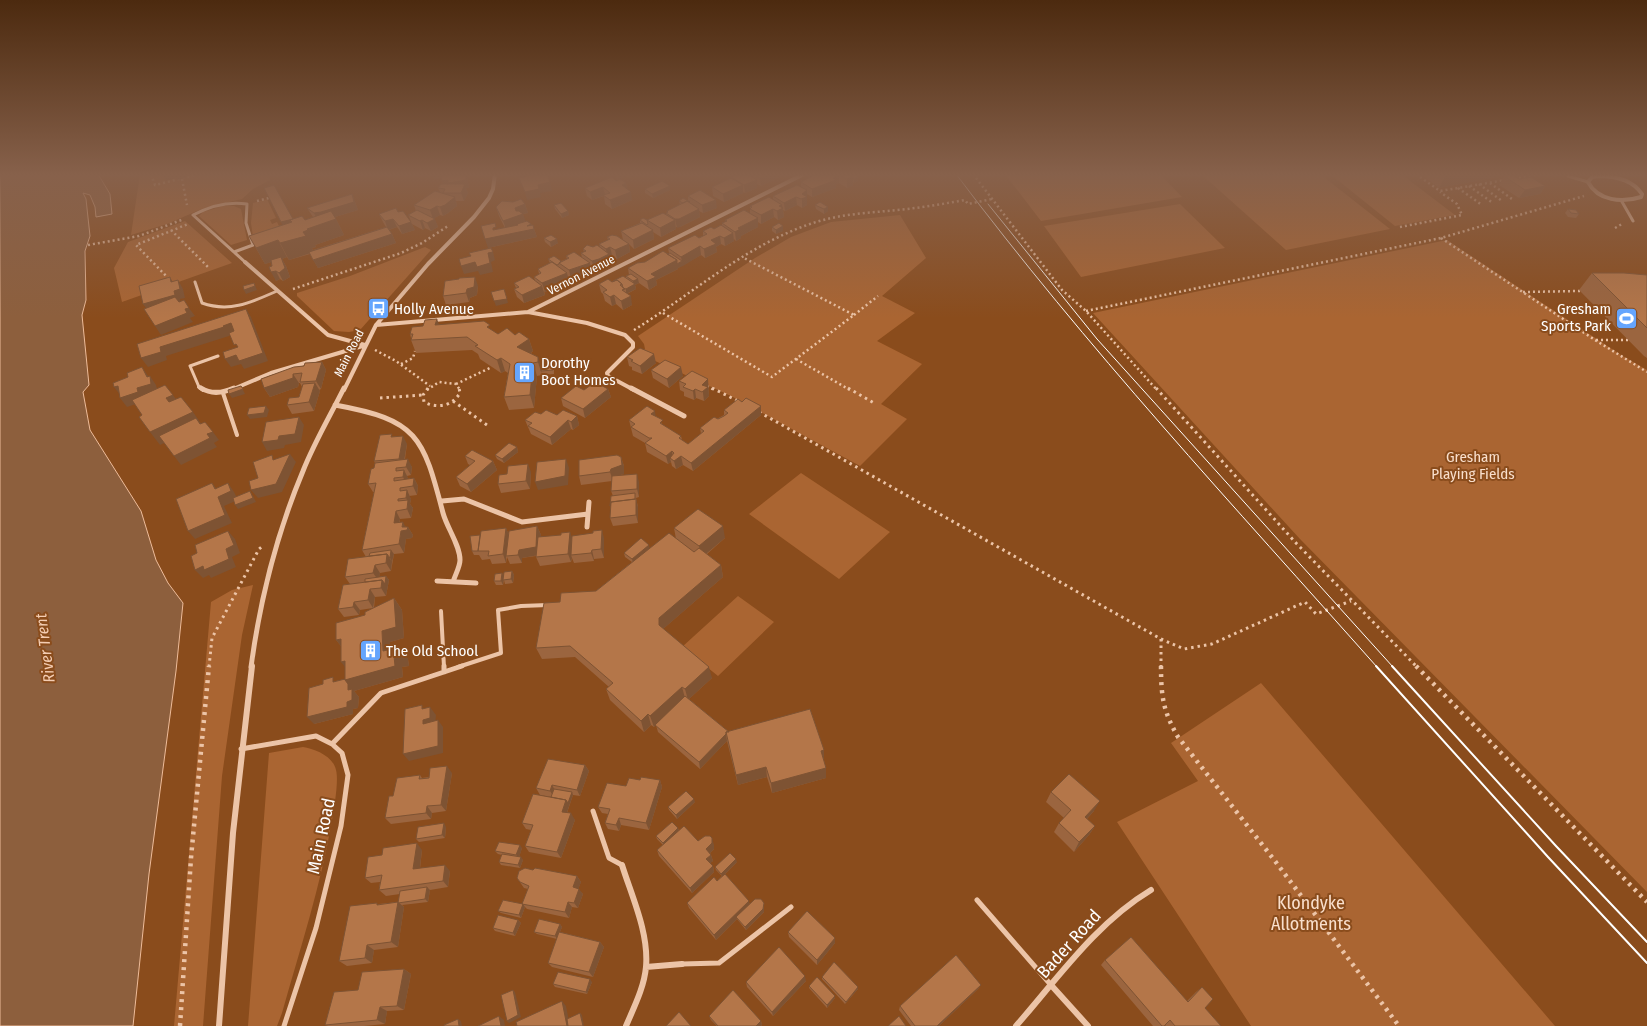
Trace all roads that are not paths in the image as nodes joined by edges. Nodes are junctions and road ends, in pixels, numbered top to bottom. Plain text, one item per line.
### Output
1 (200, 222) edge
2 (246, 222) edge
3 (469, 222) edge
4 (708, 222) edge
5 (261, 242) edge
6 (253, 245) junction
7 (234, 252) junction
8 (245, 262) joint
9 (195, 282) dead end
10 (279, 292) junction
11 (528, 312) junction
12 (376, 325) junction
13 (366, 345) junction
14 (218, 356) dead end
15 (199, 387) joint
16 (223, 393) junction
17 (336, 405) junction
18 (684, 416) dead end
19 (237, 435) dead end
20 (442, 501) junction
21 (589, 502) dead end
22 (588, 514) junction
23 (587, 527) dead end
24 (436, 582) dead end
25 (452, 582) junction
26 (476, 583) dead end
27 (555, 604) edge
28 (441, 611) dead end
29 (444, 672) junction
30 (332, 744) junction
31 (241, 749) junction
32 (593, 811) dead end
33 (622, 865) joint
34 (1151, 890) dead end
35 (977, 900) dead end
36 (791, 907) dead end
37 (682, 964) joint
38 (646, 967) junction
39 (1051, 985) junction
40 (219, 1026) edge
41 (284, 1026) edge
42 (626, 1026) edge
43 (1016, 1026) edge
44 (1088, 1026) edge

1 - 7 lane
2 - 6 lane
3 - 12 street, Main Road
4 - 11 street, Vernon Avenue
5 - 6 lane
6 - 7 lane
7 - 8 lane
8 - 10 street
9 - 10 lane
10 - 13 street
11 - 12 street
11 - 18 street
12 - 13 street, Main Road
13 - 16 street
13 - 17 street, Main Road
14 - 15 lane
15 - 16 street
16 - 19 lane
17 - 20 street
17 - 31 street, Main Road
20 - 22 street
20 - 25 street
21 - 22 street
22 - 23 street
24 - 25 street
25 - 26 street
27 - 29 lane
28 - 29 lane
29 - 30 lane
30 - 31 lane
30 - 41 lane, Main Road
31 - 40 street, Main Road
32 - 33 lane
33 - 38 street
34 - 39 street, Bader Road
35 - 39 lane
36 - 37 lane
37 - 38 street
38 - 42 street
39 - 43 street, Bader Road
39 - 44 street

